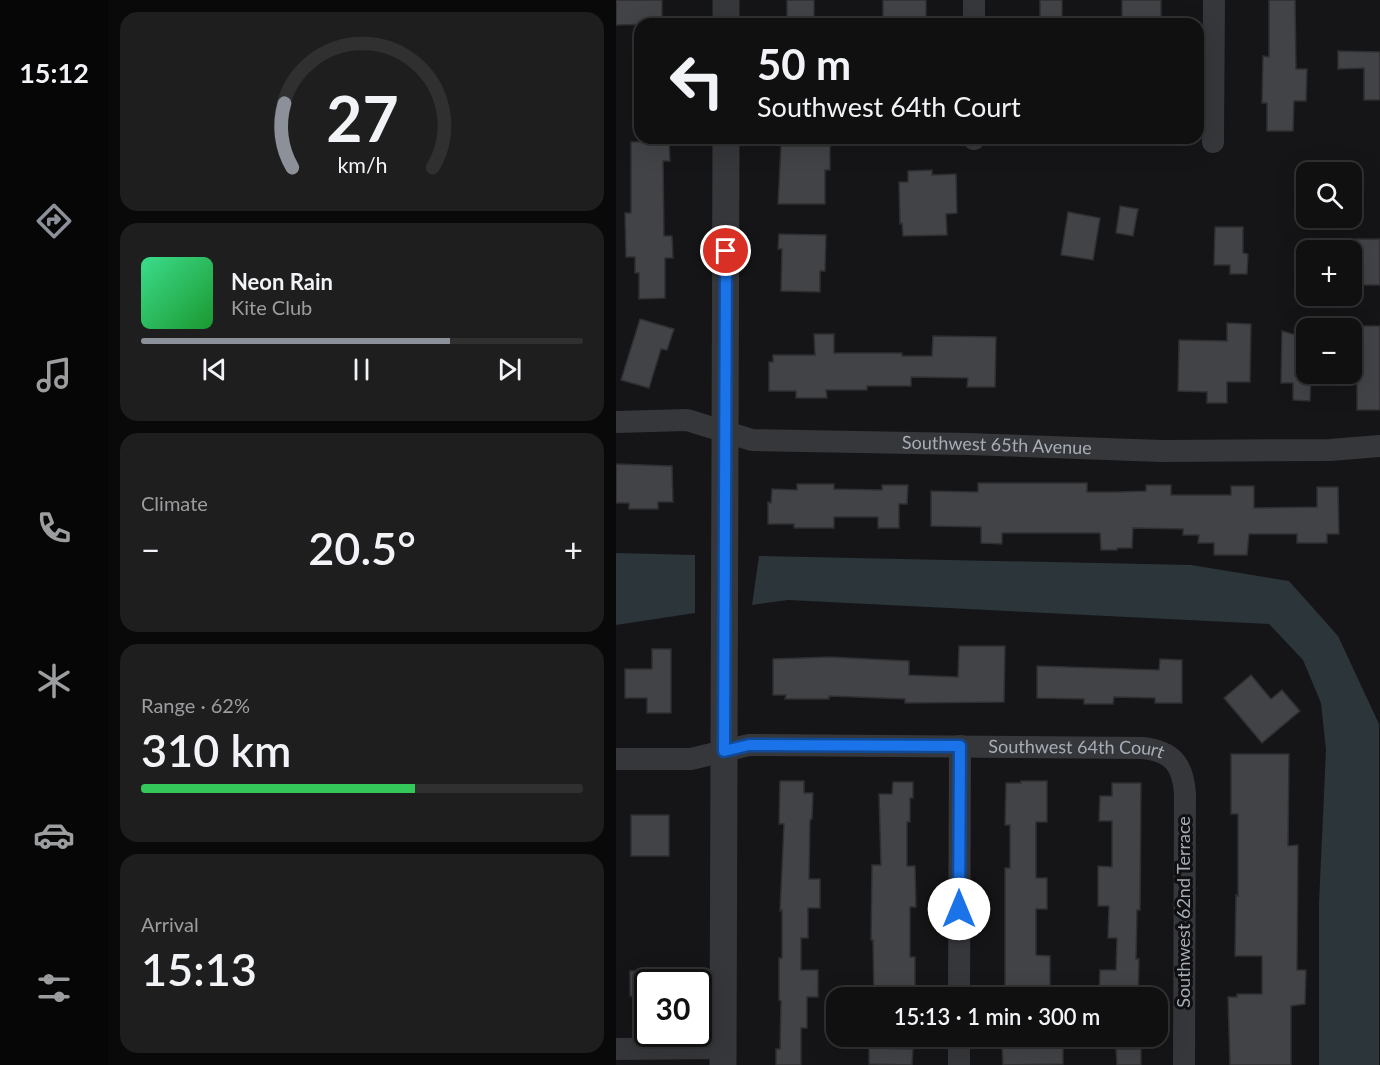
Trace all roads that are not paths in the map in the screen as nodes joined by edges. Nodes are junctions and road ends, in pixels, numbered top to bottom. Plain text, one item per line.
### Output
1 (726, 0) edge
2 (974, 0) edge
3 (1214, 0) edge
4 (726, 18) edge
5 (974, 18) edge
6 (1213, 142) dead end
7 (726, 144) edge
8 (616, 422) edge
9 (725, 432) junction
10 (1380, 446) edge
11 (960, 746) junction
12 (724, 751) junction
13 (616, 759) edge
14 (1174, 760) joint
15 (959, 987) edge
16 (959, 1047) edge
17 (616, 1049) edge
18 (723, 1057) edge
19 (959, 1065) edge
20 (1184, 1065) edge

1 - 4 street
2 - 5 street
3 - 6 street
7 - 9 street
8 - 9 street, Southwest 65th Avenue
9 - 10 street, Southwest 65th Avenue
9 - 12 street
11 - 12 street, Southwest 64th Court
11 - 14 street, Southwest 64th Court
11 - 15 street
12 - 13 street, Southwest 64th Court
12 - 18 street
14 - 20 street, Southwest 62nd Terrace
16 - 19 street
17 - 18 street

